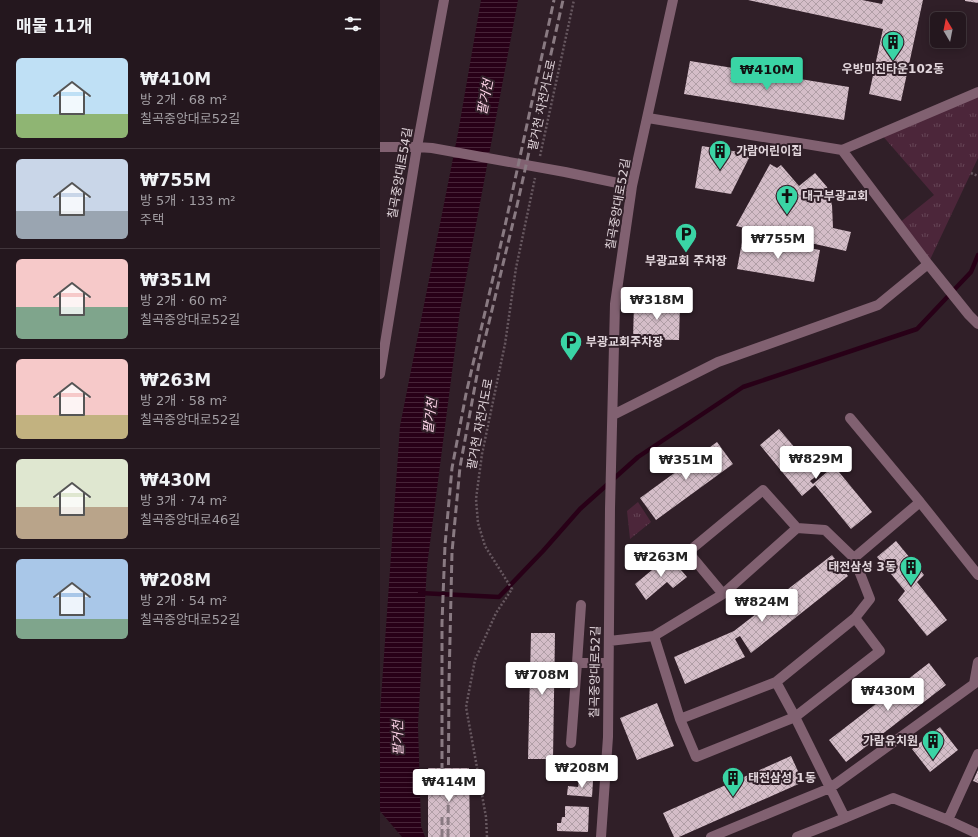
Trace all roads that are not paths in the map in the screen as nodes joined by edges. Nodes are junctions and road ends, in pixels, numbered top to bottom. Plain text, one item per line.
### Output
1 (444, 0) edge
2 (672, 0) edge
3 (978, 92) edge
4 (648, 118) junction
5 (417, 146) junction
6 (380, 147) edge
7 (842, 150) junction
8 (632, 186) junction
9 (928, 264) junction
10 (978, 324) edge
11 (380, 374) edge
12 (613, 415) junction
13 (850, 418) dead end
14 (920, 502) junction
15 (797, 528) junction
16 (854, 558) junction
17 (978, 575) edge
18 (723, 594) junction
19 (580, 606) dead end
20 (855, 618) junction
21 (654, 636) junction
22 (609, 641) junction
23 (577, 662) junction
24 (978, 662) edge
25 (608, 663) junction
26 (776, 682) junction
27 (795, 717) junction
28 (680, 719) junction
29 (571, 743) dead end
30 (978, 754) edge
31 (830, 788) junction
32 (845, 818) junction
33 (948, 820) junction
34 (978, 834) edge
35 (601, 837) edge
36 (711, 837) edge
37 (797, 837) edge

1 - 5 street, 칠곡중앙대로54길
2 - 4 street, 칠곡중앙대로52길
3 - 7 street
4 - 7 street
4 - 8 street, 칠곡중앙대로52길
5 - 6 street
5 - 8 street
5 - 11 street, 칠곡중앙대로54길
7 - 9 street
8 - 12 street, 칠곡중앙대로52길
9 - 10 street
9 - 12 street
12 - 22 street, 칠곡중앙대로52길
13 - 14 street
14 - 16 street
14 - 17 street
15 - 16 street
15 - 18 street
15 - 18 street
16 - 20 street
18 - 21 street
19 - 23 street
20 - 26 street
20 - 27 street
21 - 22 street
21 - 28 street
22 - 25 street, 칠곡중앙대로52길
23 - 25 street
23 - 29 street
24 - 31 street
25 - 35 street, 칠곡중앙대로52길
26 - 27 street
26 - 28 street
27 - 28 street
27 - 31 street
30 - 33 street
31 - 32 street
31 - 36 street
32 - 33 street
32 - 37 street
33 - 34 street

